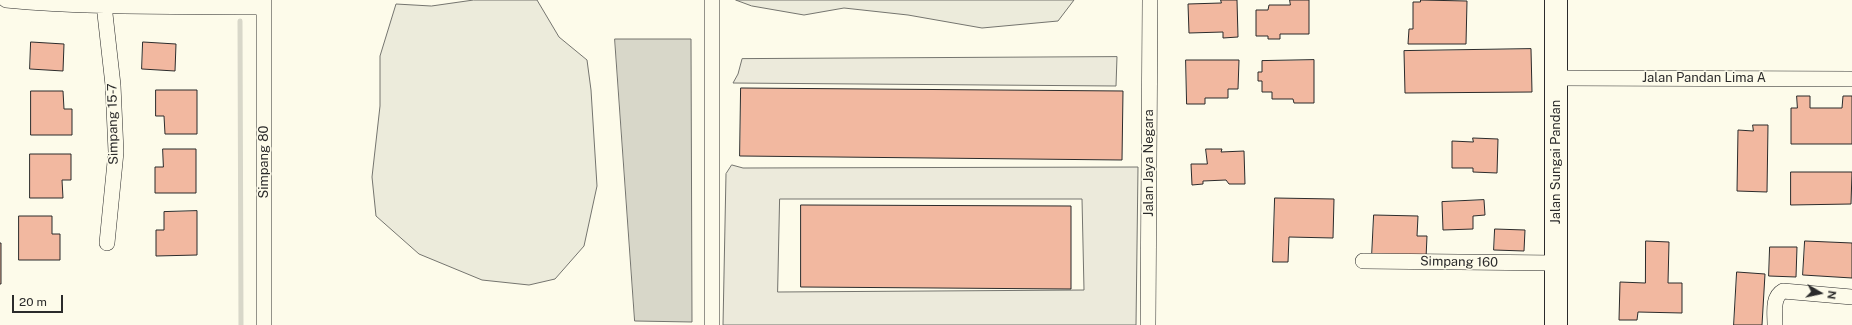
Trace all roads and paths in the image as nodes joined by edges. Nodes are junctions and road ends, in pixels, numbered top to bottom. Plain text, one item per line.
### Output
1 (6, 0) edge
2 (712, 0) edge
3 (1150, 0) edge
4 (1556, 0) edge
5 (36, 2) edge
6 (264, 4) edge
7 (104, 5) junction
8 (1555, 78) junction
9 (1852, 78) edge
10 (107, 243) dead end
11 (1363, 261) dead end
12 (1556, 263) junction
13 (1852, 297) edge
14 (264, 325) edge
15 (712, 325) edge
16 (1148, 325) edge
17 (1556, 325) edge
18 (1775, 325) edge

1 - 5 street
2 - 15 street
3 - 16 street, Jalan Jaya Negara
4 - 8 street, Jalan Sungai Pandan
5 - 7 street
6 - 7 street
6 - 14 street, Simpang 80
7 - 10 street, Simpang 15-7
8 - 9 street, Jalan Pandan Lima A
8 - 12 street, Jalan Sungai Pandan
11 - 12 street, Simpang 160
12 - 17 street, Jalan Sungai Pandan
13 - 18 street

